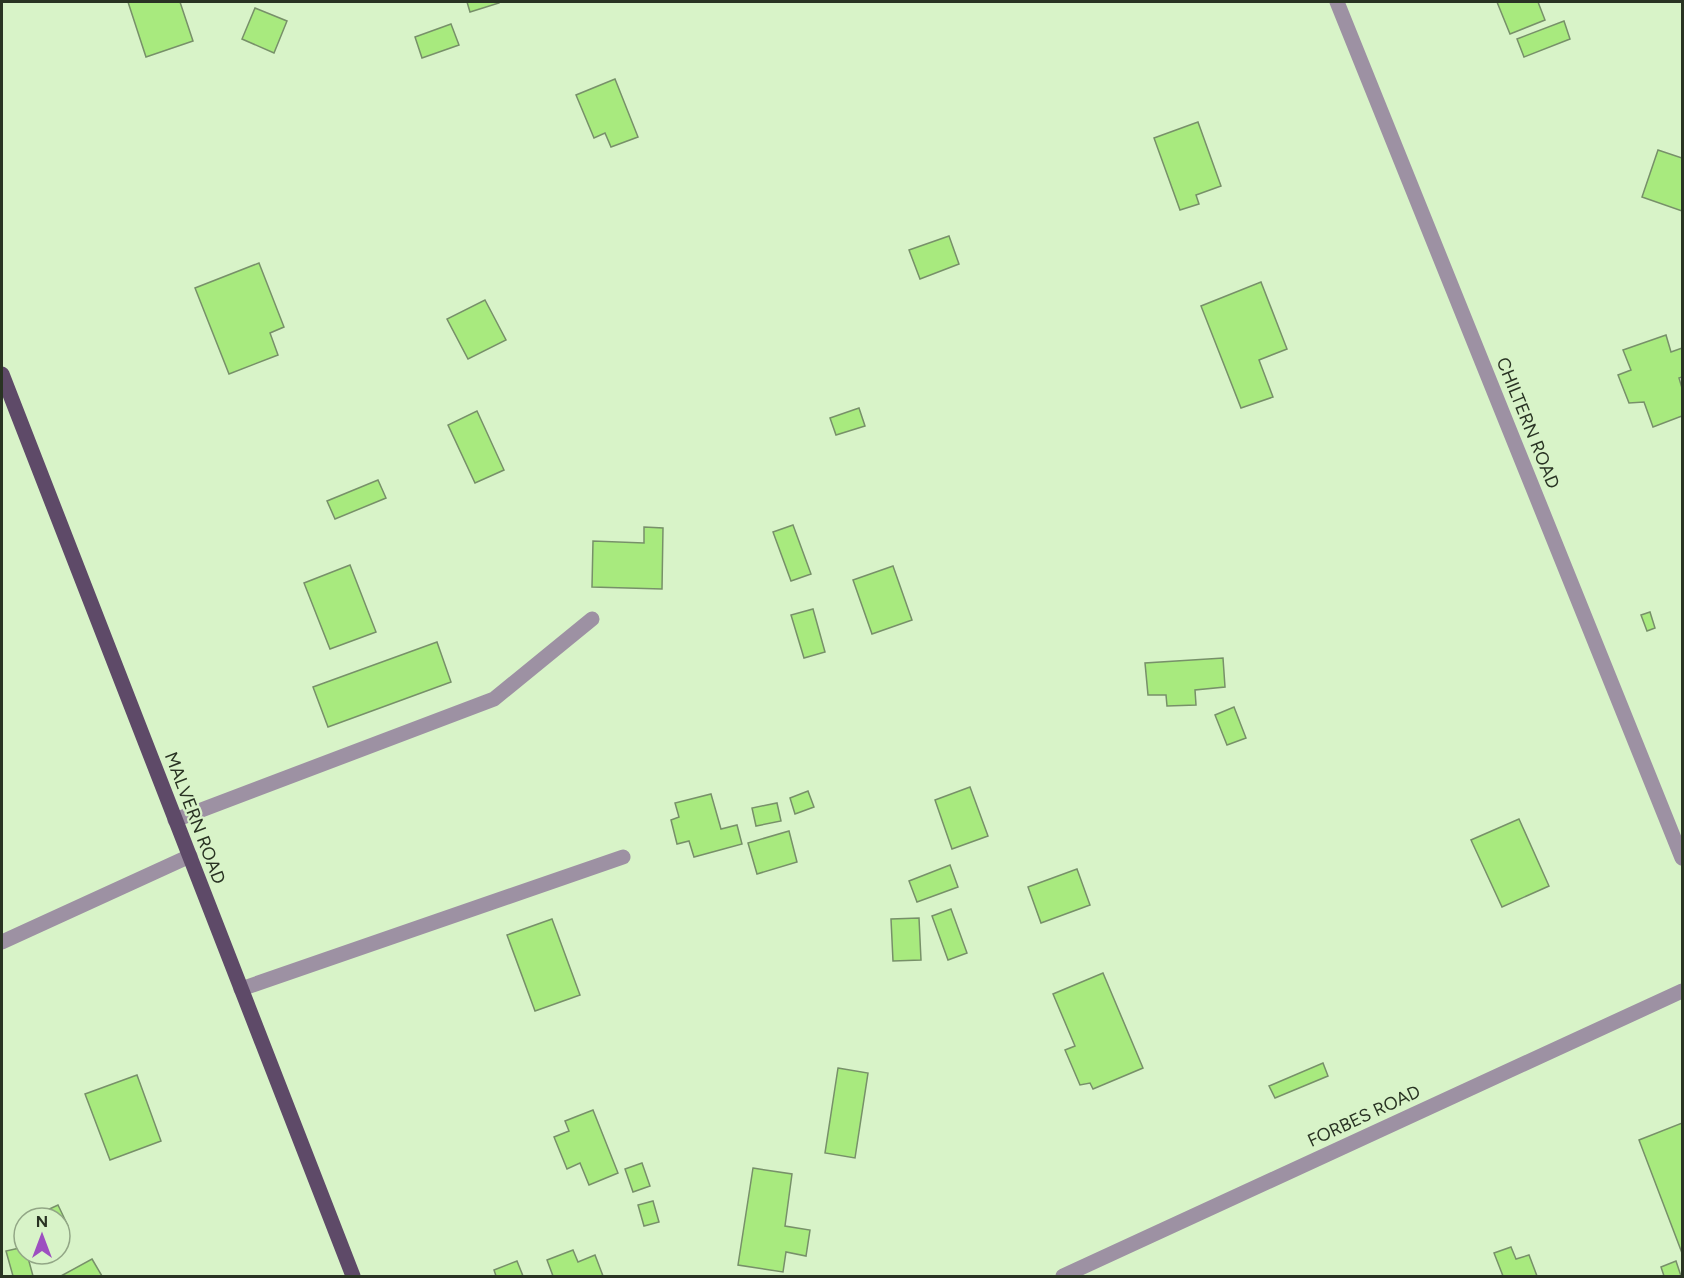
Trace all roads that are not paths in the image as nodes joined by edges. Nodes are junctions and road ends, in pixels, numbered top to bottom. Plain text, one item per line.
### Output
1 (1337, 2) edge
2 (2, 374) edge
3 (592, 619) dead end
4 (175, 820) junction
5 (189, 856) junction
6 (623, 857) dead end
7 (1683, 858) edge
8 (2, 942) edge
9 (241, 989) junction
10 (1683, 991) edge
11 (353, 1276) edge
12 (1063, 1276) edge

1 - 7 street, CHILTERN ROAD
2 - 4 main road, MALVERN ROAD
3 - 4 street
4 - 5 main road, MALVERN ROAD
5 - 8 street
5 - 9 main road, MALVERN ROAD
6 - 9 street
9 - 11 main road, MALVERN ROAD
10 - 12 street, FORBES ROAD

